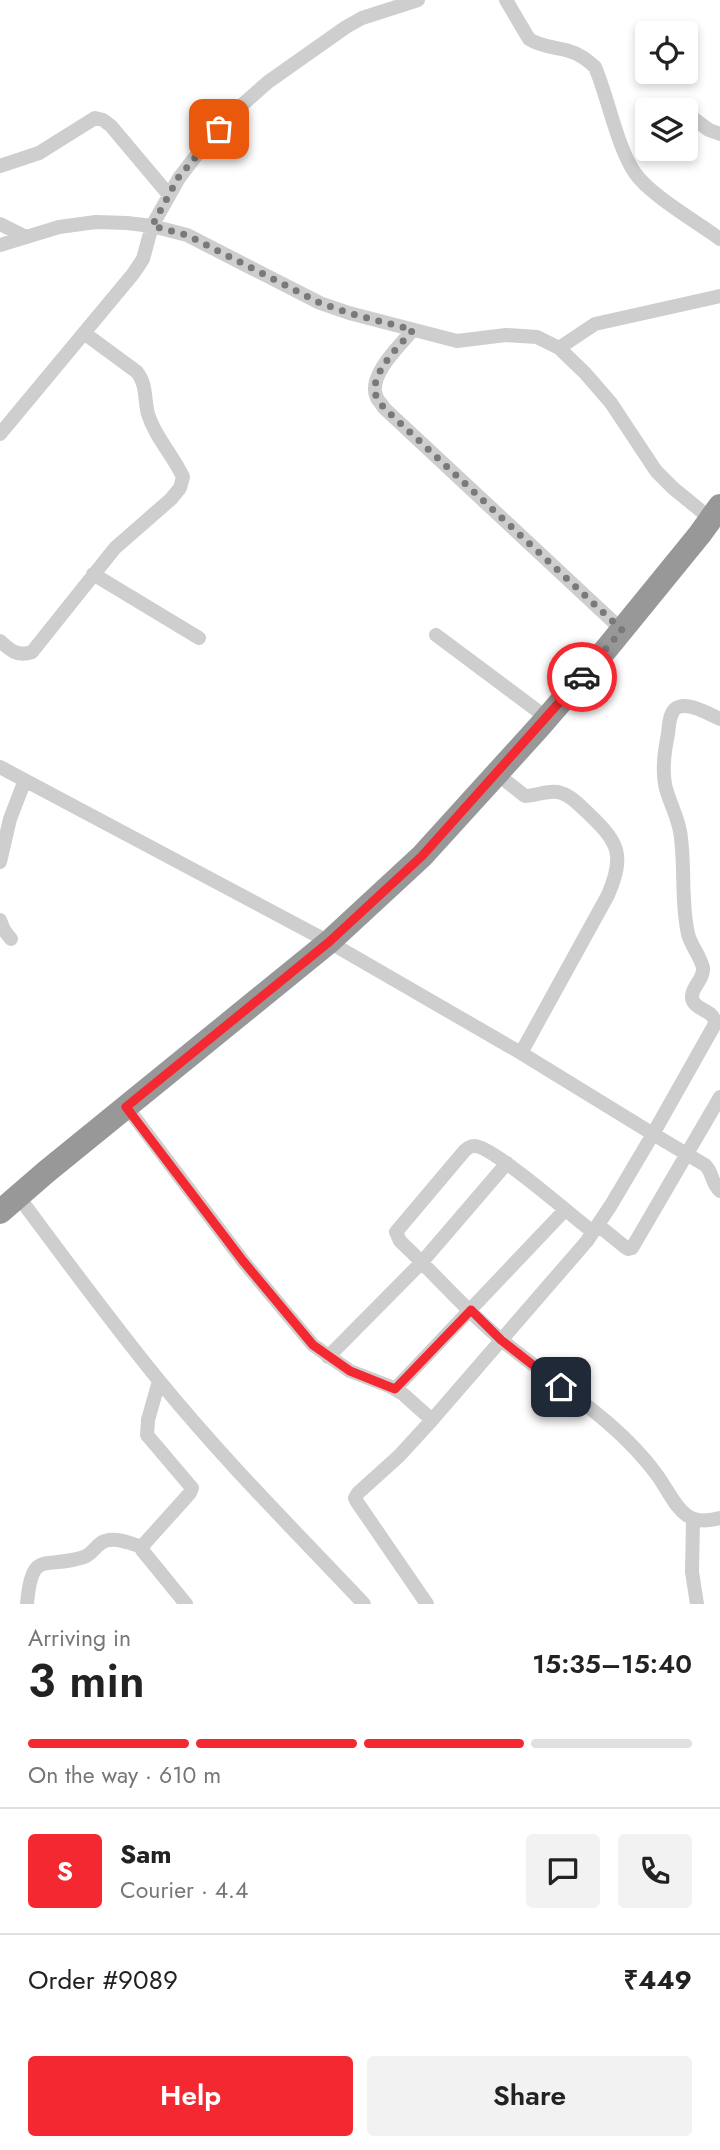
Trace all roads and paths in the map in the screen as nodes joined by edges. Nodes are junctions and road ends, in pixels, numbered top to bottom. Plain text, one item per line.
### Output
1 (418, 0) edge
2 (506, 0) edge
3 (698, 122) edge
4 (720, 134) edge
5 (0, 166) edge
6 (169, 195) junction
7 (0, 224) edge
8 (152, 226) junction
9 (26, 237) junction
10 (720, 239) edge
11 (0, 245) edge
12 (720, 296) edge
13 (413, 330) junction
14 (84, 333) junction
15 (559, 348) junction
16 (0, 434) edge
17 (715, 512) edge
18 (93, 575) junction
19 (622, 630) junction
20 (436, 635) dead end
21 (199, 638) dead end
22 (0, 641) edge
23 (547, 718) junction
24 (720, 719) edge
25 (0, 767) edge
26 (497, 774) junction
27 (25, 780) junction
28 (0, 862) edge
29 (0, 920) edge
30 (11, 939) dead end
31 (329, 942) junction
32 (717, 1020) edge
33 (522, 1054) junction
34 (720, 1097) edge
35 (126, 1107) junction
36 (653, 1134) junction
37 (686, 1153) junction
38 (507, 1163) junction
39 (715, 1169) edge
40 (720, 1191) edge
41 (9, 1204) edge
42 (565, 1210) junction
43 (595, 1228) junction
44 (422, 1262) junction
45 (471, 1310) junction
46 (501, 1340) junction
47 (328, 1357) junction
48 (159, 1381) junction
49 (395, 1389) junction
50 (432, 1420) junction
51 (720, 1518) edge
52 (693, 1520) junction
53 (143, 1547) junction
54 (27, 1604) edge
55 (186, 1604) edge
56 (363, 1604) edge
57 (427, 1604) edge
58 (697, 1604) edge

1 - 6 street
2 - 10 street
3 - 4 street
5 - 6 street
6 - 8 street
7 - 9 street
8 - 9 street
8 - 13 street
8 - 14 street
9 - 11 street
12 - 15 street
13 - 15 street
13 - 19 street
14 - 16 street
14 - 18 street
15 - 17 street
17 - 19 highway
18 - 21 street
18 - 22 street
19 - 23 highway
20 - 23 street
23 - 26 highway
24 - 32 street
25 - 27 street
26 - 31 highway
26 - 33 street
27 - 28 street
27 - 31 street
29 - 30 street
31 - 33 street
31 - 35 highway
32 - 36 street
33 - 36 street
34 - 37 street
35 - 41 highway
35 - 47 street
36 - 37 street
36 - 43 street
37 - 39 street
37 - 43 street
38 - 42 street
38 - 44 street
38 - 44 street
39 - 40 street
41 - 48 street
42 - 43 street
42 - 45 street
43 - 46 street
44 - 45 street
44 - 47 street
45 - 46 street
45 - 49 street
46 - 50 street
46 - 52 street
47 - 49 street
48 - 53 street
48 - 56 street
49 - 50 street
50 - 57 street
51 - 52 street
52 - 58 street
53 - 54 street
53 - 55 street

